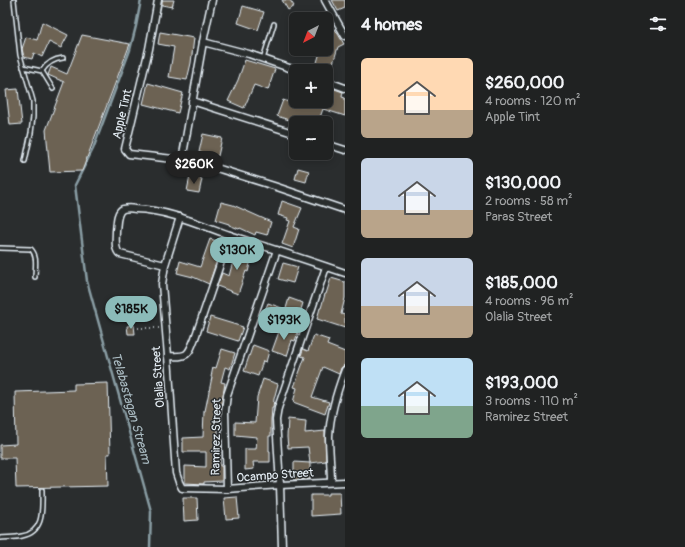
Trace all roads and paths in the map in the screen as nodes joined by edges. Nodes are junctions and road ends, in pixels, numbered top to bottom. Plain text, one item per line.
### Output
1 (14, 0) edge
2 (158, 0) edge
3 (212, 0) edge
4 (325, 0) edge
5 (274, 24) dead end
6 (345, 36) edge
7 (203, 42) junction
8 (64, 58) dead end
9 (263, 59) junction
10 (23, 67) junction
11 (289, 68) edge
12 (42, 71) junction
13 (333, 84) edge
14 (345, 88) edge
15 (53, 89) dead end
16 (192, 101) junction
17 (289, 132) edge
18 (333, 146) edge
19 (345, 150) edge
20 (182, 160) junction
21 (25, 161) dead end
22 (345, 210) edge
23 (180, 217) junction
24 (230, 235) junction
25 (0, 248) edge
26 (277, 250) junction
27 (165, 265) junction
28 (326, 267) junction
29 (345, 274) edge
30 (35, 277) dead end
31 (138, 328) dead end
32 (166, 328) junction
33 (168, 356) junction
34 (345, 370) edge
35 (331, 482) junction
36 (345, 482) edge
37 (280, 484) junction
38 (182, 488) joint
39 (227, 489) junction
40 (42, 490) dead end
41 (0, 538) edge
42 (282, 547) edge

1 - 10 lane
2 - 20 street, Apple Tint
3 - 7 street
4 - 6 street
5 - 9 lane
7 - 9 street
7 - 16 street
8 - 12 lane
9 - 11 street
10 - 12 lane
10 - 21 lane
12 - 15 lane
13 - 14 street
16 - 17 street
16 - 20 street
18 - 19 street
20 - 22 street, Apple Tint
23 - 24 street
23 - 27 street, Olalia Street
23 - 27 street
24 - 26 street
24 - 33 street
25 - 30 lane
26 - 28 street
26 - 39 street, Ramirez Street
27 - 32 street, Olalia Street
28 - 29 street
28 - 37 street
31 - 32 path
32 - 33 street, Olalia Street
33 - 38 street, Olalia Street
34 - 35 street
35 - 36 street, Ocampo Street
35 - 37 street, Ocampo Street
37 - 39 street, Ocampo Street
37 - 42 street
38 - 39 street, Ocampo Street
40 - 41 lane

